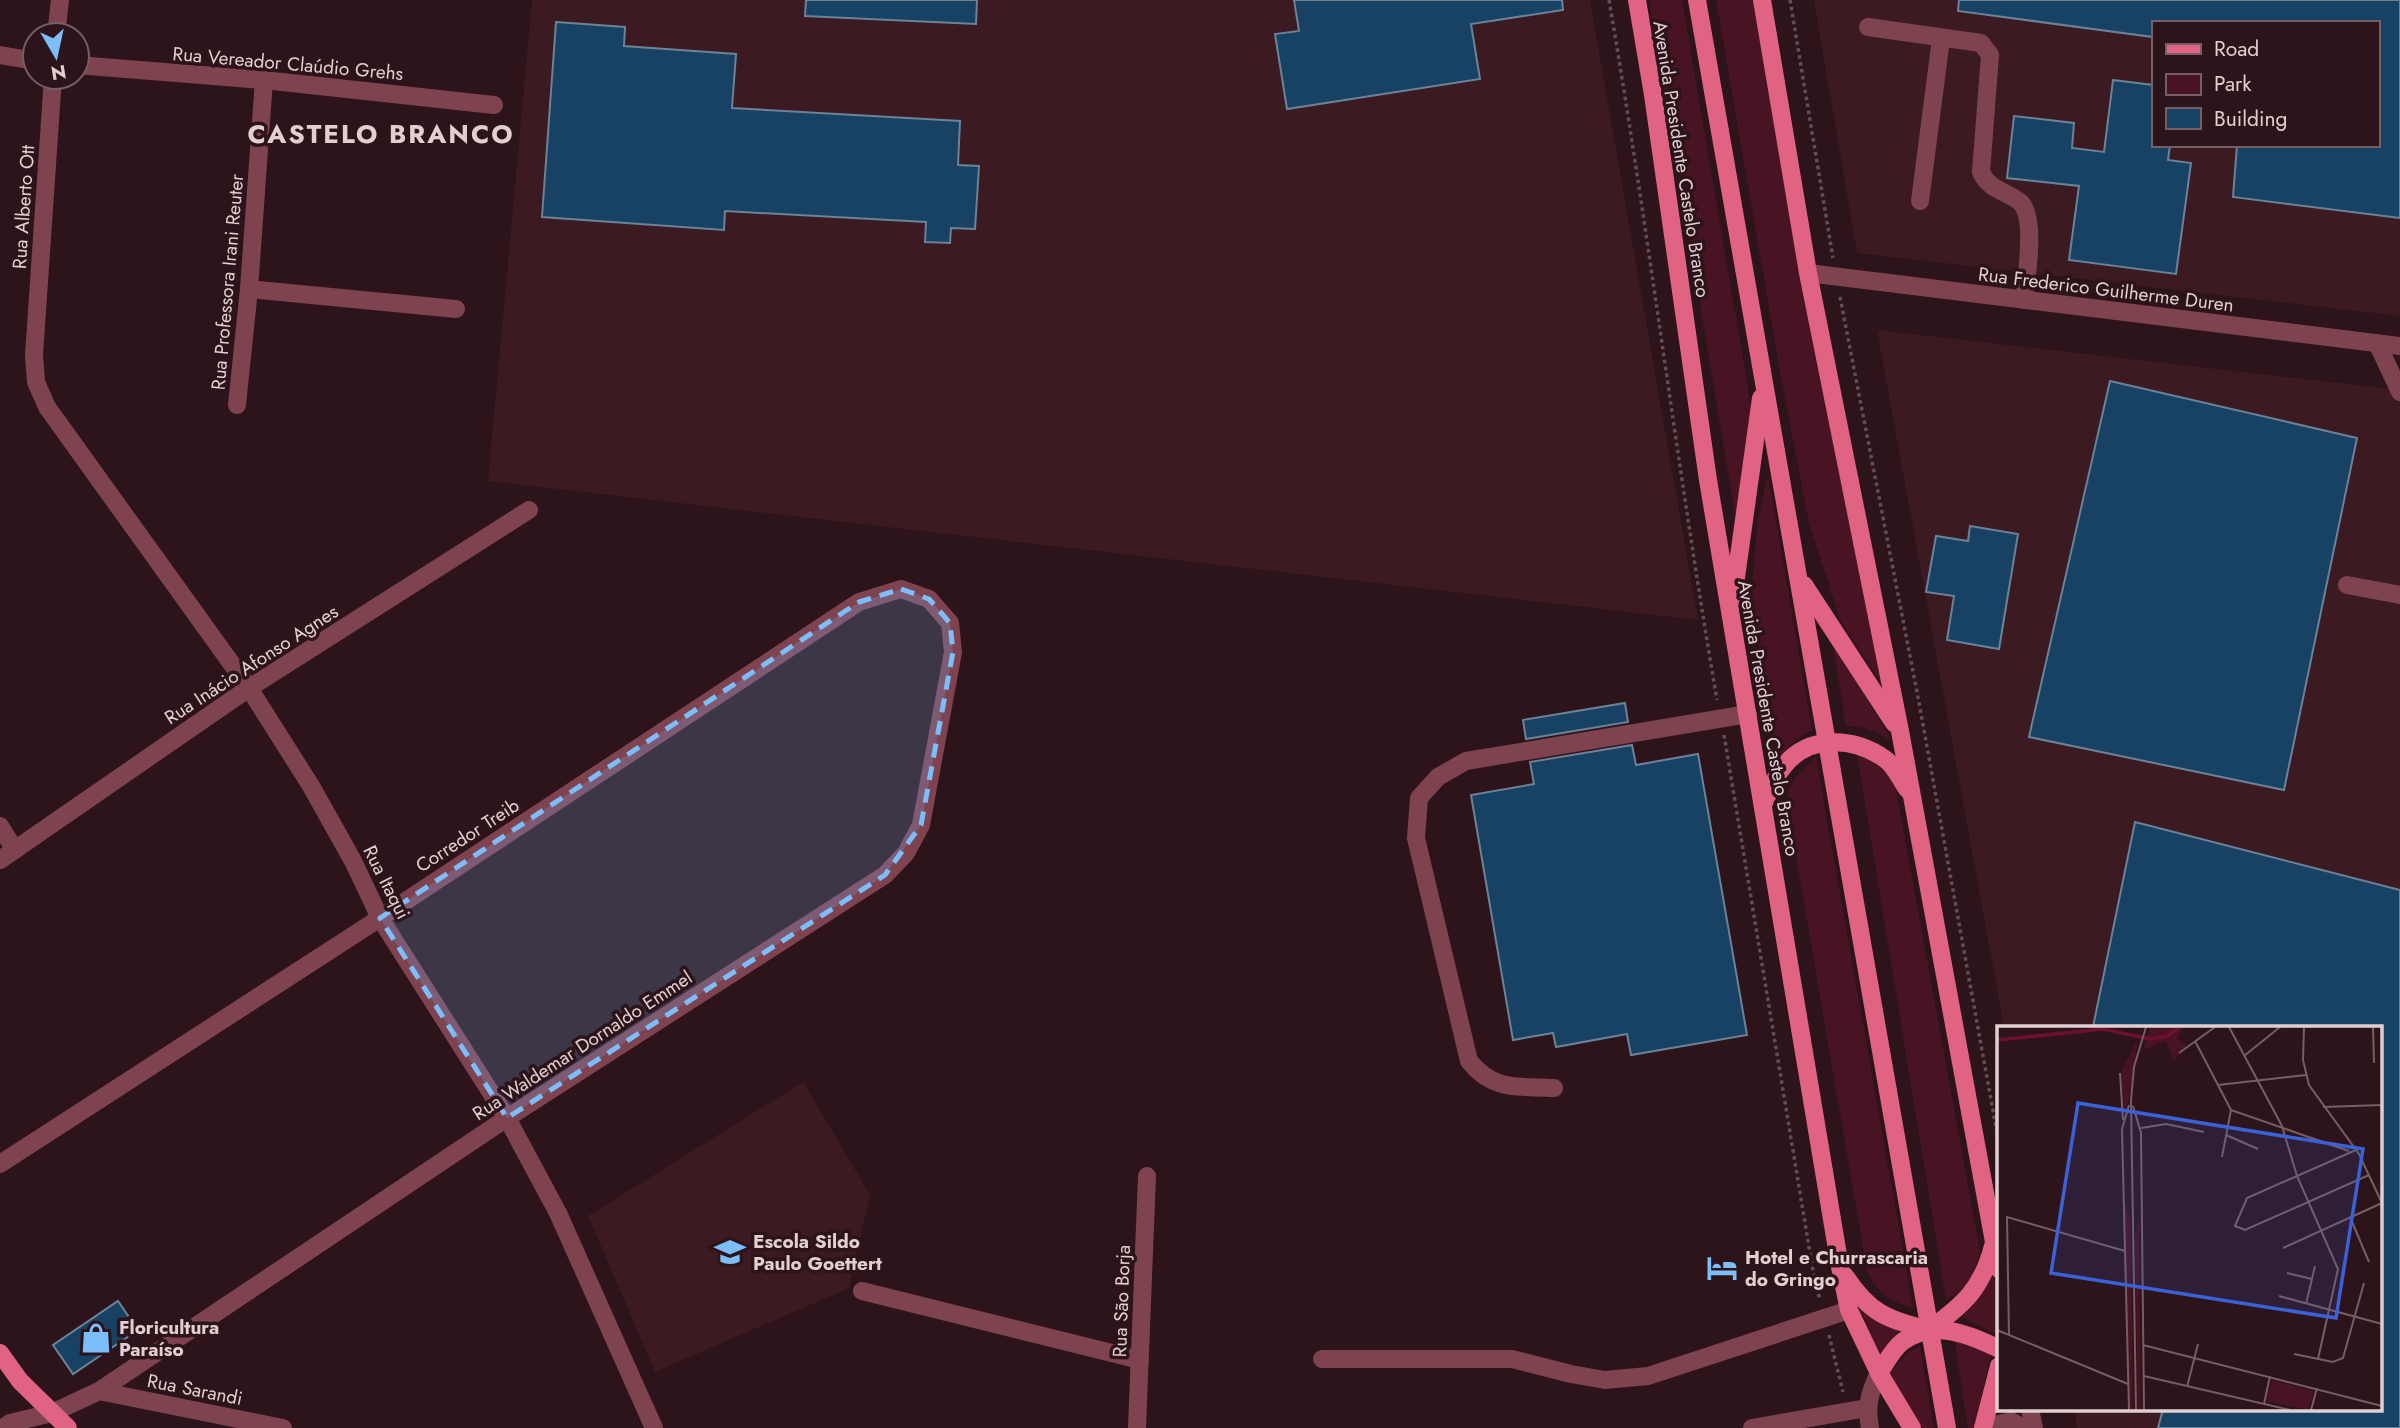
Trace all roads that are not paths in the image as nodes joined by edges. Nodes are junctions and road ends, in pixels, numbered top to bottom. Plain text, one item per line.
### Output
1 (60, 0) edge
2 (1637, 0) edge
3 (1697, 0) edge
4 (1762, 0) edge
5 (58, 21) edge
6 (1868, 27) dead end
7 (1941, 38) junction
8 (0, 55) edge
9 (21, 59) edge
10 (91, 66) edge
11 (264, 80) junction
12 (52, 91) edge
13 (494, 105) dead end
14 (1920, 201) dead end
15 (1808, 274) junction
16 (249, 289) junction
17 (2024, 300) junction
18 (456, 309) dead end
19 (2377, 343) junction
20 (2400, 346) edge
21 (1763, 380) junction
22 (36, 382) joint
23 (2400, 393) edge
24 (237, 405) dead end
25 (529, 510) dead end
26 (1799, 577) junction
27 (2347, 585) dead end
28 (2400, 595) edge
29 (929, 599) joint
30 (1731, 617) junction
31 (249, 688) junction
32 (1748, 714) junction
33 (1899, 731) junction
34 (1827, 741) junction
35 (1911, 795) junction
36 (1763, 805) junction
37 (0, 826) edge
38 (8, 855) edge
39 (380, 918) junction
40 (1554, 1088) dead end
41 (508, 1118) junction
42 (0, 1164) edge
43 (1147, 1176) dead end
44 (1993, 1245) junction
45 (1997, 1261) edge
46 (1840, 1267) junction
47 (862, 1291) dead end
48 (1849, 1310) junction
49 (1929, 1330) junction
50 (1997, 1348) edge
51 (0, 1353) edge
52 (1322, 1359) dead end
53 (1140, 1360) junction
54 (1880, 1373) junction
55 (1997, 1374) edge
56 (99, 1391) junction
57 (1867, 1409) junction
58 (2030, 1410) edge
59 (52, 1413) junction
60 (3, 1428) edge
61 (68, 1428) edge
62 (282, 1428) edge
63 (654, 1428) edge
64 (1137, 1428) edge
65 (1752, 1428) edge
66 (1870, 1428) edge
67 (1912, 1428) edge
68 (1947, 1428) edge
69 (1983, 1428) edge
70 (2023, 1428) edge
71 (2034, 1428) edge

1 - 5 street
2 - 30 main road, Avenida Presidente Castelo Branco
3 - 21 main road, Avenida Presidente Castelo Branco
4 - 15 main road
6 - 7 street
7 - 14 street
7 - 17 street
8 - 9 street
10 - 11 street, Rua Vereador Claúdio Grehs
11 - 13 street, Rua Vereador Claúdio Grehs
11 - 16 street, Rua Professora Irani Reuter
12 - 22 street, Rua Alberto Ott
15 - 17 street, Rua Frederico Guilherme Duren
15 - 33 main road
16 - 18 street
16 - 24 street, Rua Professora Irani Reuter
17 - 19 street, Rua Frederico Guilherme Duren
19 - 20 street, Rua Frederico Guilherme Duren
19 - 23 street
21 - 26 main road, Avenida Presidente Castelo Branco
21 - 30 main road
22 - 31 street, Rua Itaqui
25 - 31 street, Rua Inácio Afonso Agnes
26 - 33 main road
26 - 34 main road, Avenida Presidente Castelo Branco
27 - 28 street
29 - 39 street, Corredor Treib
29 - 41 street, Rua Waldemar Dornaldo Emmel
30 - 32 main road, Avenida Presidente Castelo Branco
31 - 38 street, Rua Inácio Afonso Agnes
31 - 39 street, Rua Itaqui
32 - 36 main road, Avenida Presidente Castelo Branco
32 - 40 street
33 - 35 main road
34 - 35 main road
34 - 36 main road
34 - 49 main road, Avenida Presidente Castelo Branco
35 - 44 main road
36 - 46 main road, Avenida Presidente Castelo Branco
37 - 38 street
39 - 41 street, Rua Itaqui
39 - 42 street, Corredor Treib
41 - 56 street, Rua Waldemar Dornaldo Emmel
41 - 63 street, Rua Itaqui
43 - 53 street, Rua São Borja
44 - 45 main road
44 - 49 main road
46 - 48 main road, Avenida Presidente Castelo Branco
46 - 49 main road
47 - 53 street
48 - 52 street
48 - 54 main road, Avenida Presidente Castelo Branco
49 - 50 main road
49 - 54 main road
49 - 68 main road, Avenida Presidente Castelo Branco
51 - 59 main road
53 - 64 street, Rua São Borja
54 - 57 street
54 - 67 main road, Avenida Presidente Castelo Branco
55 - 69 main road
56 - 59 street, Rua Waldemar Dornaldo Emmel
56 - 62 street, Rua Sarandi
57 - 65 street
57 - 66 street
58 - 71 street
59 - 60 street, Rua Waldemar Dornaldo Emmel
59 - 61 main road
69 - 70 street

